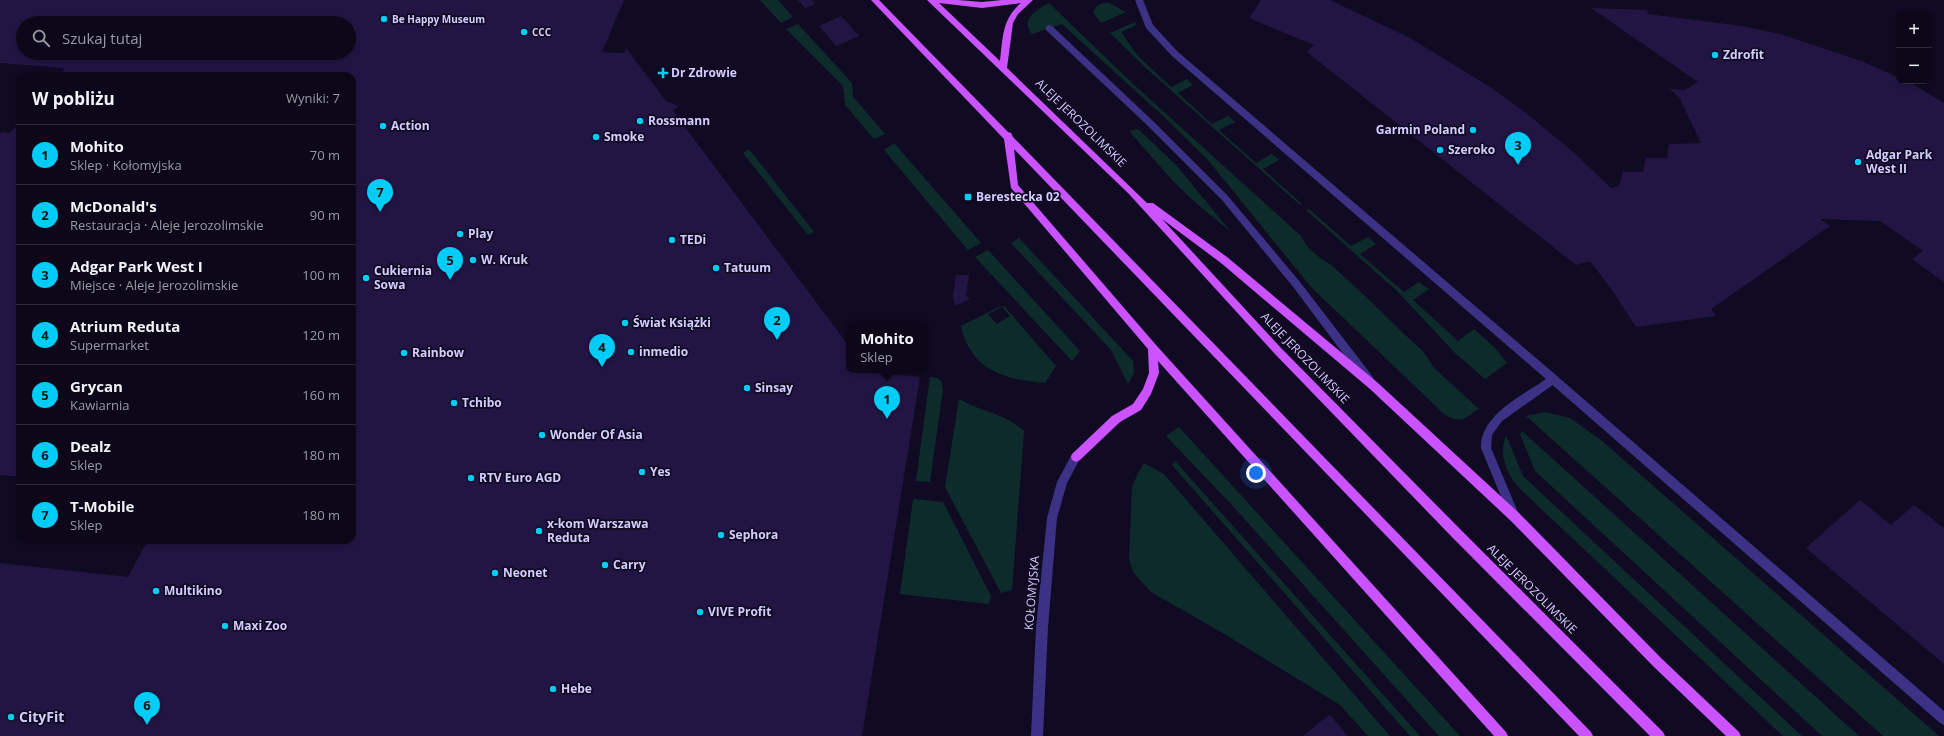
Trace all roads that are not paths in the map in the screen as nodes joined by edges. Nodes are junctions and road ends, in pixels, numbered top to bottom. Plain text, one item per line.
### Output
1 (875, 0) edge
2 (931, 0) edge
3 (934, 0) edge
4 (1022, 0) edge
5 (1029, 0) edge
6 (1139, 0) edge
7 (1049, 28) dead end
8 (1003, 68) junction
9 (1008, 135) junction
10 (1131, 191) junction
11 (1153, 348) junction
12 (1553, 380) junction
13 (1374, 386) junction
14 (1076, 457) joint
15 (1515, 517) junction
16 (1944, 719) edge
17 (1585, 734) edge
18 (1036, 736) edge
19 (1502, 736) edge
20 (1659, 736) edge
21 (1735, 736) edge

1 - 9 main road
2 - 8 main road, ALEJE JEROZOLIMSKIE
3 - 4 main road
5 - 8 main road
6 - 12 street
7 - 13 street
8 - 10 main road, ALEJE JEROZOLIMSKIE
9 - 11 main road
9 - 17 main road
10 - 13 main road
10 - 20 main road, ALEJE JEROZOLIMSKIE
11 - 14 main road
11 - 19 main road
12 - 15 street
12 - 16 street
13 - 15 main road
14 - 18 street, KOŁOMYJSKA
15 - 21 main road

